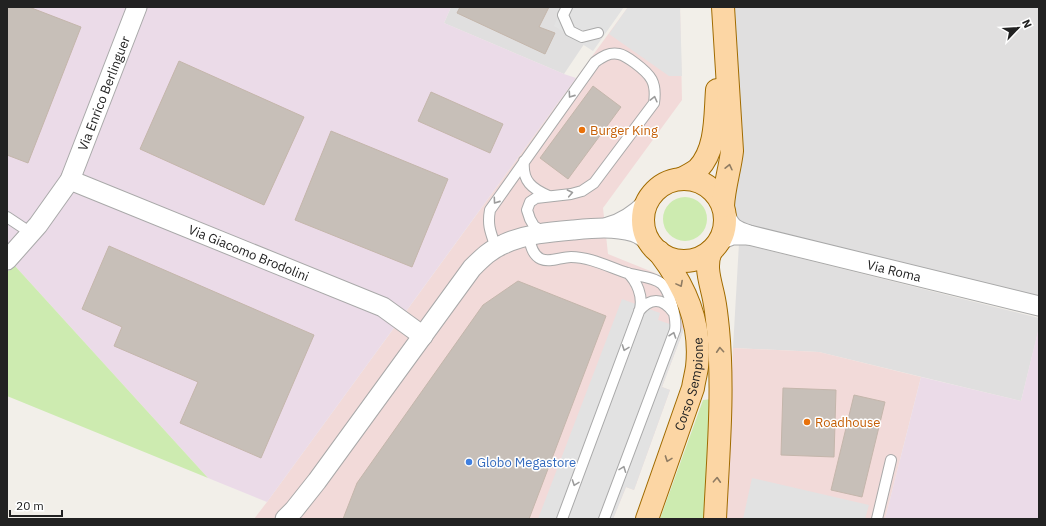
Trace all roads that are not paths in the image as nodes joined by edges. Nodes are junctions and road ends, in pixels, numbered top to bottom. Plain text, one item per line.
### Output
1 (138, 7) edge
2 (567, 7) edge
3 (723, 7) edge
4 (598, 33) dead end
5 (524, 161) junction
6 (682, 179) junction
7 (70, 180) junction
8 (550, 196) junction
9 (647, 203) junction
10 (724, 209) junction
11 (7, 217) edge
12 (603, 228) junction
13 (31, 233) junction
14 (537, 234) junction
15 (748, 235) junction
16 (716, 246) junction
17 (654, 247) junction
18 (496, 248) junction
19 (7, 260) edge
20 (628, 273) junction
21 (1039, 306) edge
22 (639, 311) junction
23 (674, 314) junction
24 (423, 336) junction
25 (891, 460) dead end
26 (317, 481) junction
27 (285, 519) edge
28 (306, 519) edge
29 (562, 519) edge
30 (604, 519) edge
31 (647, 519) edge
32 (715, 519) edge
33 (877, 519) edge

1 - 7 street, Via Enrico Berlinguer
2 - 4 lane
3 - 6 main road
10 -> 3 main road
5 - 8 lane
8 -> 5 lane
5 -> 18 lane
6 - 9 main road
6 - 10 main road
7 - 13 street, Via Enrico Berlinguer
7 - 24 street, Via Giacomo Brodolini
8 - 14 lane
9 - 12 street
9 - 17 main road
10 - 15 street
10 - 16 main road
11 - 13 lane
12 - 14 street
12 - 17 street
13 - 19 street, Via Enrico Berlinguer
14 - 18 street
14 - 20 lane
15 - 16 street
15 - 21 street, Via Roma
16 - 17 main road
32 -> 16 main road, Corso Sempione
17 -> 31 main road, Corso Sempione
18 - 24 street
20 - 22 lane
20 - 23 lane
22 - 23 lane
22 -> 29 lane
30 -> 23 lane
24 - 26 street
25 - 33 lane
26 - 27 street
26 - 28 street

